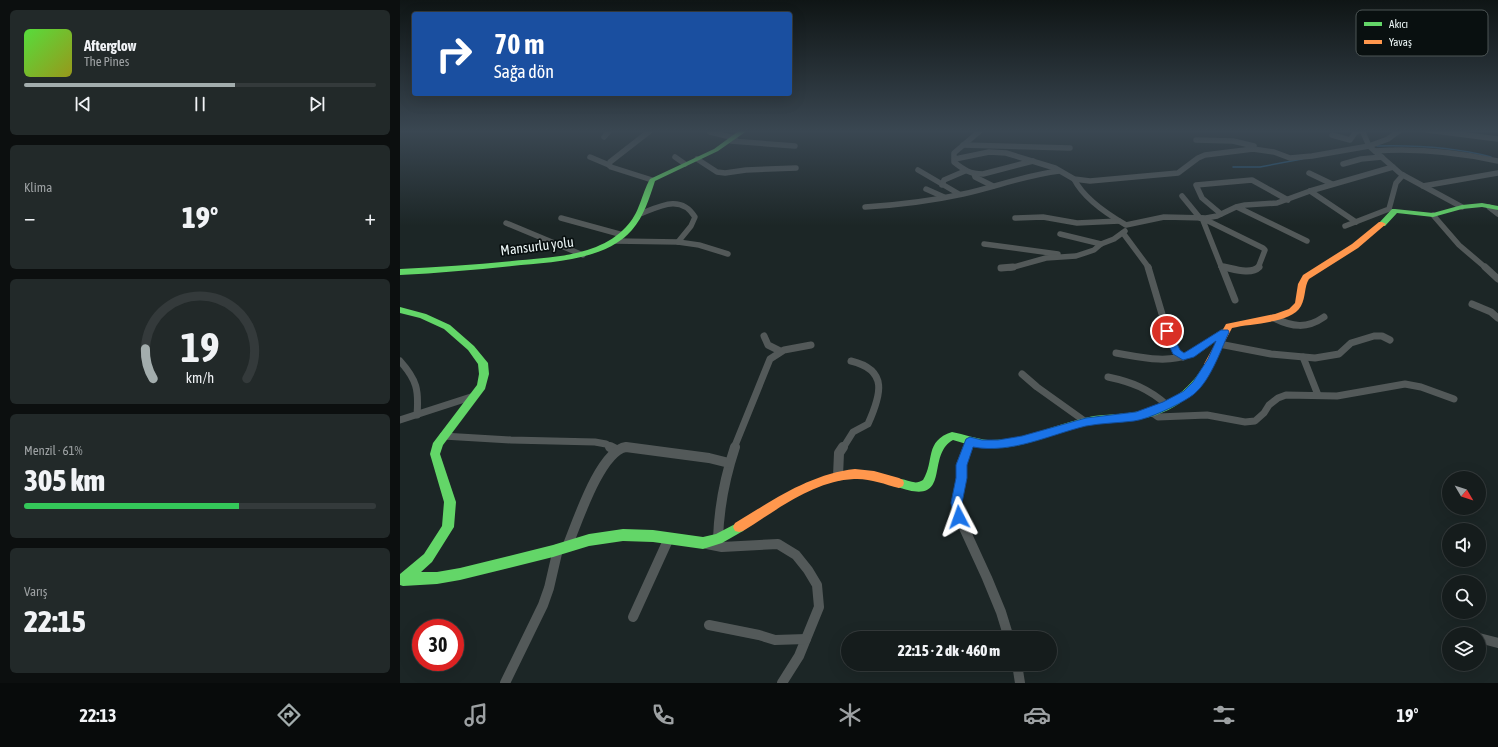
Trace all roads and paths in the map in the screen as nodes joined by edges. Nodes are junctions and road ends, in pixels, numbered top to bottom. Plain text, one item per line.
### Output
1 (601, 162) edge
2 (610, 162) edge
3 (682, 162) edge
4 (690, 162) edge
5 (701, 162) edge
6 (954, 162) edge
7 (1030, 162) edge
8 (1035, 162) edge
9 (1193, 162) edge
10 (1351, 162) edge
11 (1387, 162) edge
12 (685, 164) junction
13 (1343, 164) dead end
14 (609, 165) junction
15 (1392, 167) junction
16 (796, 168) dead end
17 (918, 170) dead end
18 (964, 171) junction
19 (1061, 171) junction
20 (1309, 173) dead end
21 (1498, 173) edge
22 (974, 174) junction
23 (1403, 175) junction
24 (1074, 178) junction
25 (652, 180) junction
26 (1332, 184) junction
27 (942, 185) junction
28 (993, 186) junction
29 (1423, 186) junction
30 (926, 189) dead end
31 (1310, 191) junction
32 (960, 194) junction
33 (1182, 196) dead end
34 (944, 197) junction
35 (1288, 200) junction
36 (865, 207) dead end
37 (1236, 207) junction
38 (1462, 207) junction
39 (1494, 207) edge
40 (1392, 210) junction
41 (640, 214) junction
42 (1221, 214) junction
43 (1498, 214) edge
44 (1433, 215) junction
45 (1028, 217) junction
46 (560, 218) dead end
47 (1015, 218) dead end
48 (1201, 218) junction
49 (1119, 221) junction
50 (1356, 222) junction
51 (506, 223) dead end
52 (1126, 224) junction
53 (1023, 225) dead end
54 (1345, 226) dead end
55 (1123, 233) junction
56 (1060, 234) dead end
57 (623, 235) junction
58 (615, 241) junction
59 (1307, 241) dead end
60 (678, 242) junction
61 (984, 244) dead end
62 (1101, 244) junction
63 (728, 254) dead end
64 (583, 255) junction
65 (1076, 256) junction
66 (1221, 266) junction
67 (1001, 268) dead end
68 (400, 272) edge
69 (1498, 279) edge
70 (1235, 300) dead end
71 (1472, 304) dead end
72 (400, 310) edge
73 (1324, 317) dead end
74 (1274, 318) junction
75 (1498, 318) edge
76 (1224, 332) junction
77 (764, 336) dead end
78 (1390, 340) dead end
79 (1219, 344) junction
80 (811, 346) dead end
81 (780, 351) junction
82 (1116, 352) dead end
83 (1183, 357) junction
84 (1303, 357) junction
85 (400, 361) edge
86 (851, 361) dead end
87 (1022, 374) dead end
88 (1108, 377) dead end
89 (1318, 395) junction
90 (474, 396) junction
91 (1454, 399) dead end
92 (1167, 405) junction
93 (1151, 412) junction
94 (417, 415) junction
95 (400, 420) edge
96 (1086, 422) junction
97 (443, 436) junction
98 (970, 442) junction
99 (616, 450) junction
100 (730, 463) junction
101 (838, 476) junction
102 (669, 538) junction
103 (718, 539) junction
104 (703, 543) junction
105 (563, 548) junction
106 (403, 581) edge
107 (633, 617) dead end
108 (709, 625) dead end
109 (1007, 631) edge
110 (806, 639) junction
111 (1486, 640) edge
112 (1498, 643) edge
113 (1018, 671) edge
114 (505, 683) edge
115 (782, 683) edge
116 (1020, 683) edge

1 - 14 street
2 - 14 street
3 - 12 street
4 - 12 street
5 - 16 street
6 - 18 street
7 - 22 street
8 - 19 street
9 - 24 street
10 - 13 street
11 - 15 street
12 - 25 street
14 - 25 street
15 - 23 street
15 - 26 street
17 - 27 street
18 - 22 street
18 - 27 street
19 - 24 street
19 - 28 street
20 - 26 street
21 - 29 street
22 - 28 street
23 - 29 street
23 - 40 street
24 - 49 street
25 - 41 street, Mansurlu yolu
26 - 31 street
27 - 32 street
28 - 32 street
29 - 38 street
30 - 34 street
31 - 35 street
31 - 50 street
32 - 34 street
33 - 48 street
34 - 36 street
35 - 37 street
35 - 42 street
37 - 42 street
37 - 59 street
38 - 39 street
38 - 44 street
39 - 43 street
40 - 44 street
40 - 50 street
40 - 74 street
41 - 57 street, Mansurlu yolu
41 - 60 street
42 - 48 street
44 - 69 street
45 - 47 street
45 - 49 street
45 - 53 street
46 - 57 street
48 - 52 street
48 - 66 street
48 - 66 street
49 - 52 street
50 - 54 street
51 - 64 street
52 - 55 street
55 - 62 street
55 - 83 street
56 - 62 street
57 - 58 street, Mansurlu yolu
58 - 60 street
58 - 64 street, Mansurlu yolu
60 - 63 street
61 - 65 street
62 - 65 street
64 - 68 street, Mansurlu yolu
65 - 67 street
66 - 70 street
71 - 75 street
72 - 90 street
73 - 74 street
74 - 76 street
76 - 79 street
76 - 83 street
77 - 81 street
78 - 84 street
79 - 84 street
79 - 92 street
80 - 81 street
81 - 100 street
82 - 83 street
84 - 89 street
85 - 94 street
86 - 101 street
87 - 96 street
88 - 92 street
89 - 91 street
89 - 93 street
90 - 94 street
90 - 97 street
92 - 93 street
93 - 96 street
94 - 95 street
96 - 98 street
97 - 99 street
97 - 106 street
98 - 101 street
98 - 109 street
99 - 100 street
99 - 105 street
100 - 103 street
101 - 103 street
102 - 104 street
102 - 105 street
102 - 107 street
103 - 104 street
104 - 110 street
105 - 106 street
105 - 114 street
108 - 110 street
110 - 115 street
111 - 112 street
113 - 116 street

